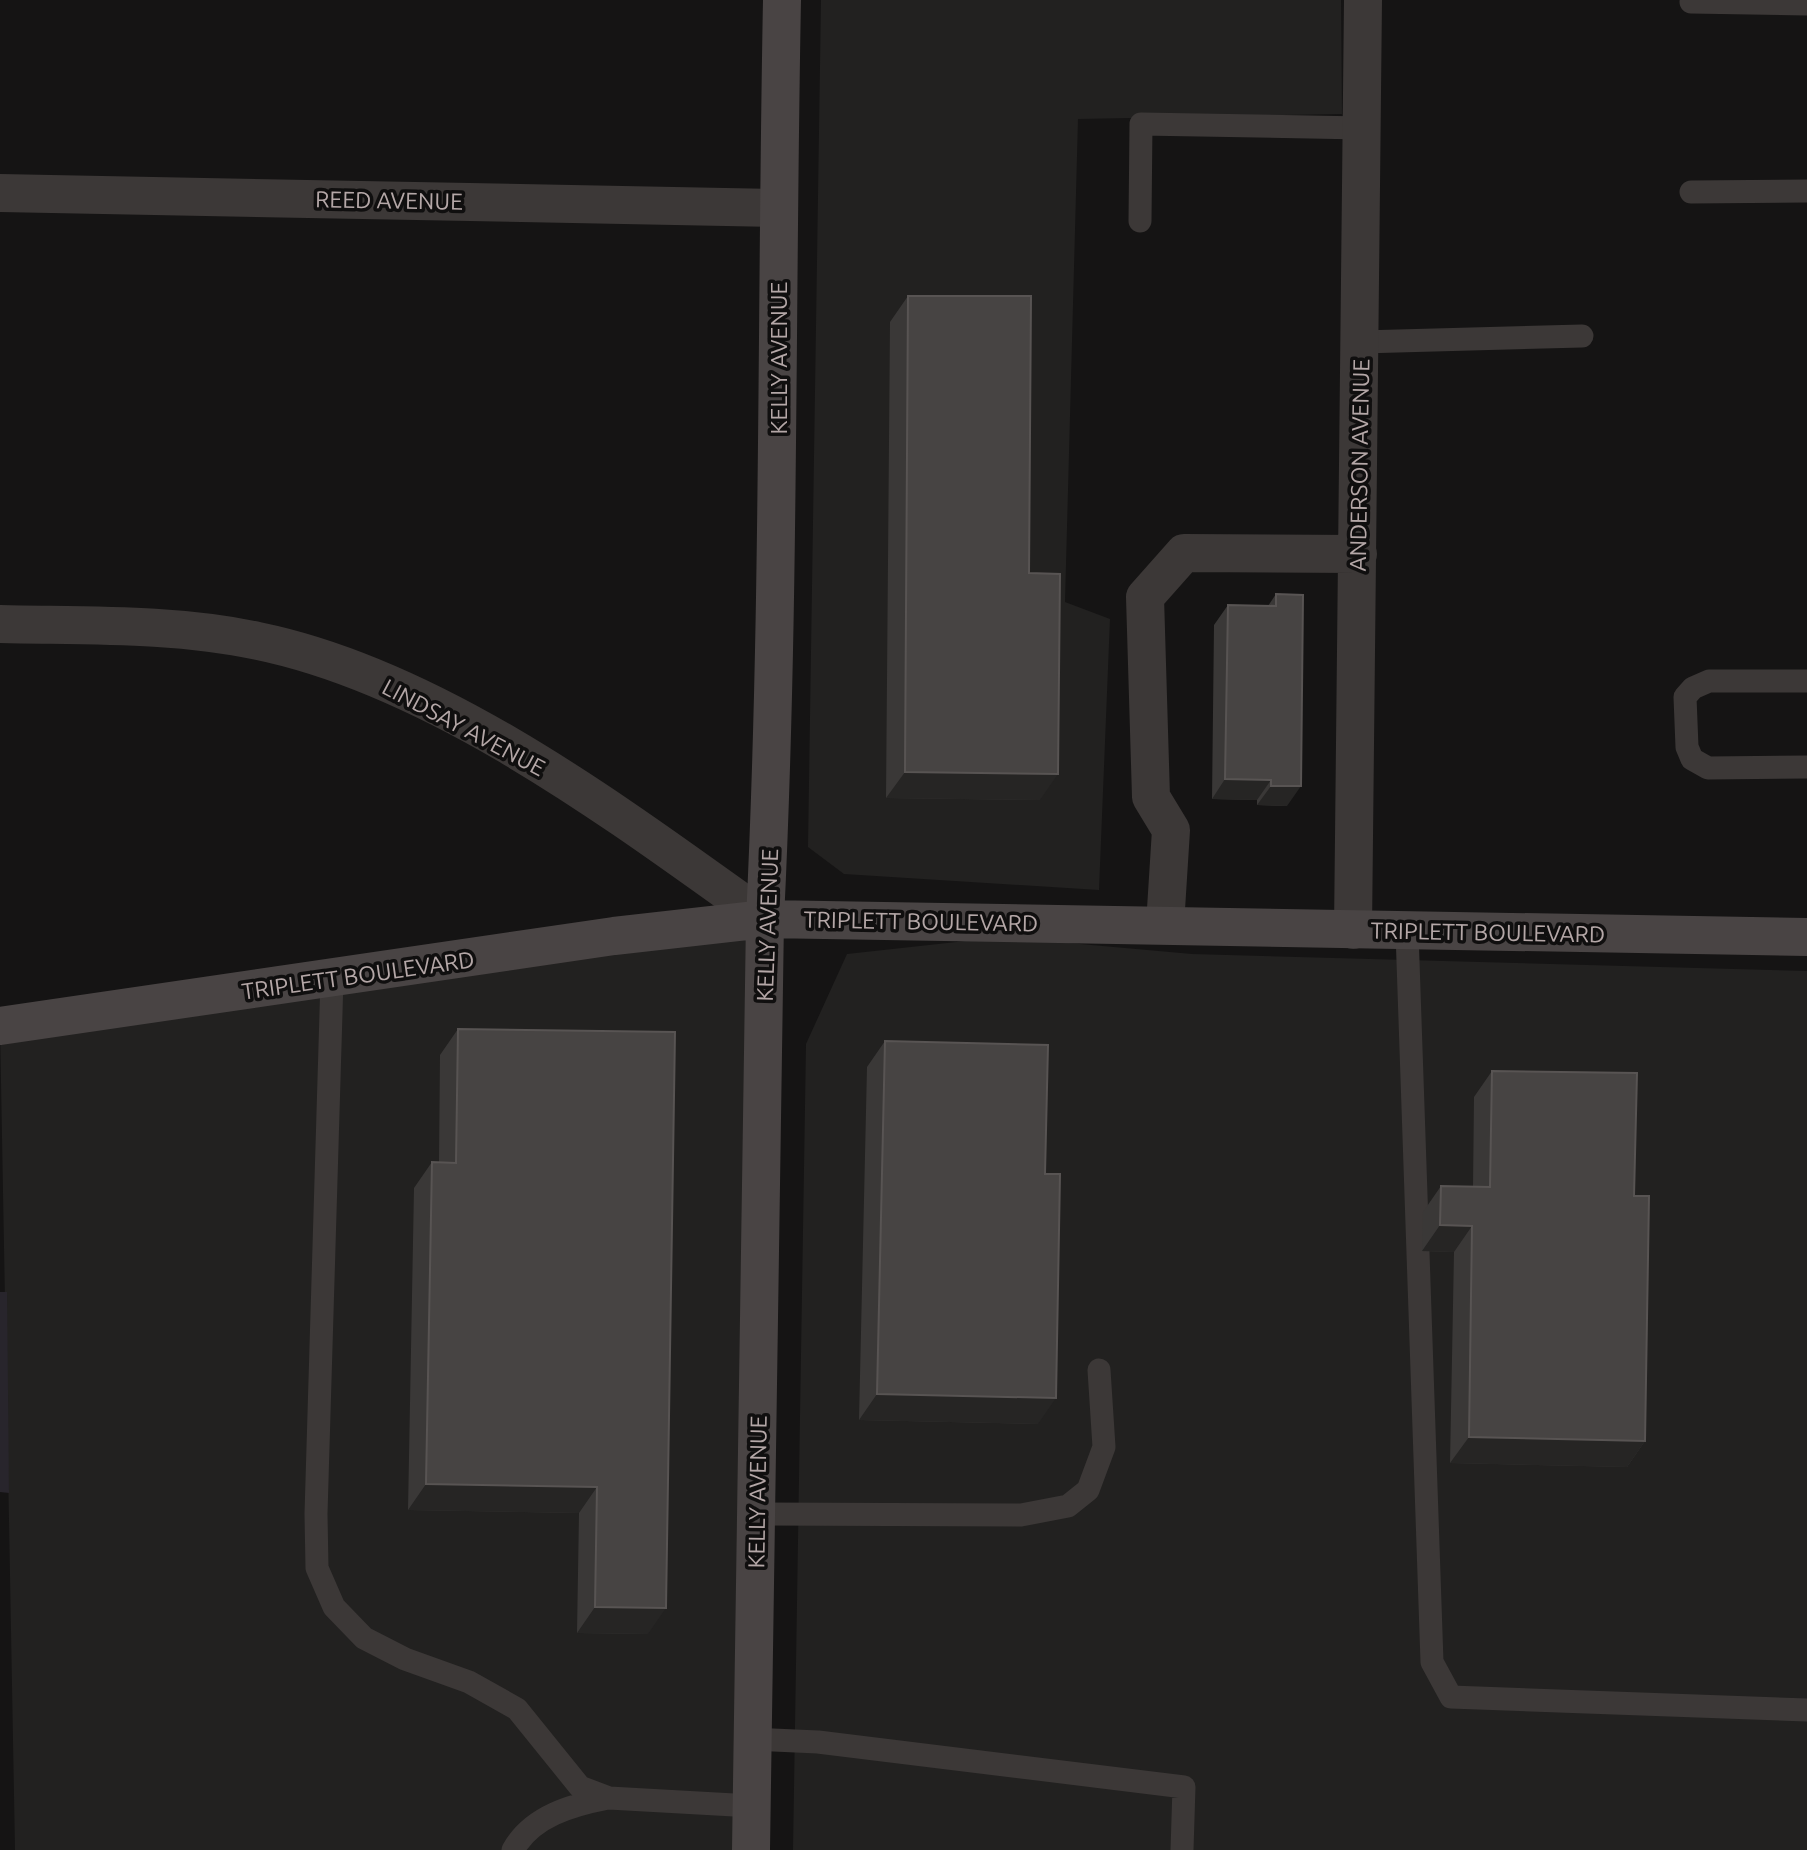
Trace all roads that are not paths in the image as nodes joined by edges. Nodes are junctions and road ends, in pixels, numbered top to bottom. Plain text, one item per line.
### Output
1 (782, 0) edge
2 (1363, 0) edge
3 (1691, 2) dead end
4 (1807, 4) edge
5 (1363, 128) junction
6 (1807, 191) edge
7 (1691, 192) dead end
8 (0, 193) edge
9 (778, 208) junction
10 (1140, 221) dead end
11 (1582, 336) dead end
12 (1361, 342) junction
13 (1358, 554) junction
14 (0, 624) edge
15 (1807, 681) edge
16 (1807, 767) edge
17 (765, 919) junction
18 (1165, 925) junction
19 (1353, 930) junction
20 (1407, 932) junction
21 (1807, 936) edge
22 (332, 979) junction
23 (0, 1027) edge
24 (1099, 1370) dead end
25 (757, 1514) junction
26 (1807, 1710) edge
27 (753, 1738) junction
28 (609, 1798) junction
29 (752, 1806) junction
30 (513, 1850) edge
31 (751, 1850) edge
32 (1182, 1850) edge

1 - 9 main road, KELLY AVENUE
2 - 5 street, ANDERSON AVENUE
3 - 4 lane
5 - 10 lane
5 - 12 street, ANDERSON AVENUE
6 - 7 lane
8 - 9 street, REED AVENUE
9 - 17 main road, KELLY AVENUE
11 - 12 lane
12 - 13 street, ANDERSON AVENUE
13 - 18 street
13 - 19 street, ANDERSON AVENUE
14 - 17 street, LINDSAY AVENUE
15 - 16 lane
17 - 18 main road, TRIPLETT BOULEVARD
17 - 22 main road, TRIPLETT BOULEVARD
17 - 25 main road, KELLY AVENUE
18 - 19 main road, TRIPLETT BOULEVARD
19 - 20 main road, TRIPLETT BOULEVARD
20 - 21 main road, TRIPLETT BOULEVARD
20 - 26 lane
22 - 23 main road, TRIPLETT BOULEVARD
22 - 28 lane
24 - 25 lane
25 - 27 main road, KELLY AVENUE
27 - 29 main road, KELLY AVENUE
27 - 32 lane
28 - 29 lane
28 - 30 lane
29 - 31 main road, KELLY AVENUE

